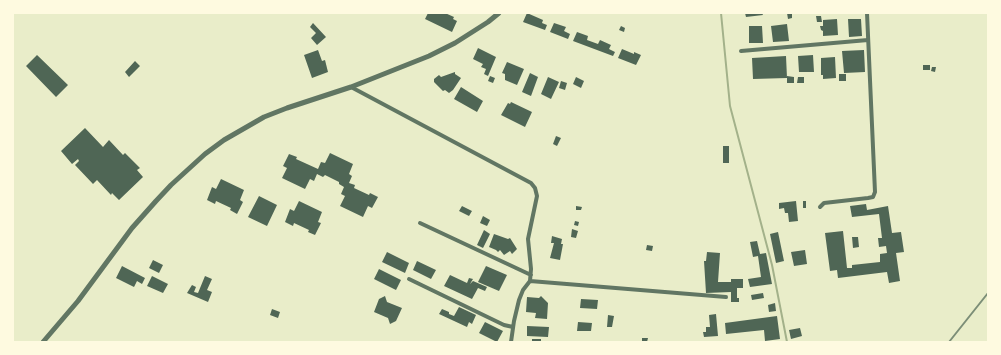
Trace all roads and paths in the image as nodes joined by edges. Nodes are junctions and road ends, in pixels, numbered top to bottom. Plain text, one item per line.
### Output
1 (499, 13) edge
2 (867, 13) edge
3 (868, 40) junction
4 (741, 51) dead end
5 (351, 86) junction
6 (820, 207) dead end
7 (420, 223) dead end
8 (530, 274) junction
9 (409, 279) dead end
10 (530, 281) junction
11 (726, 297) dead end
12 (513, 326) junction
13 (43, 342) edge
14 (511, 342) edge

1 - 5 street
2 - 3 street
3 - 4 street
3 - 6 street
5 - 8 street
5 - 13 street
7 - 8 street
8 - 10 street
9 - 12 street
10 - 11 street
10 - 12 street
12 - 14 street

